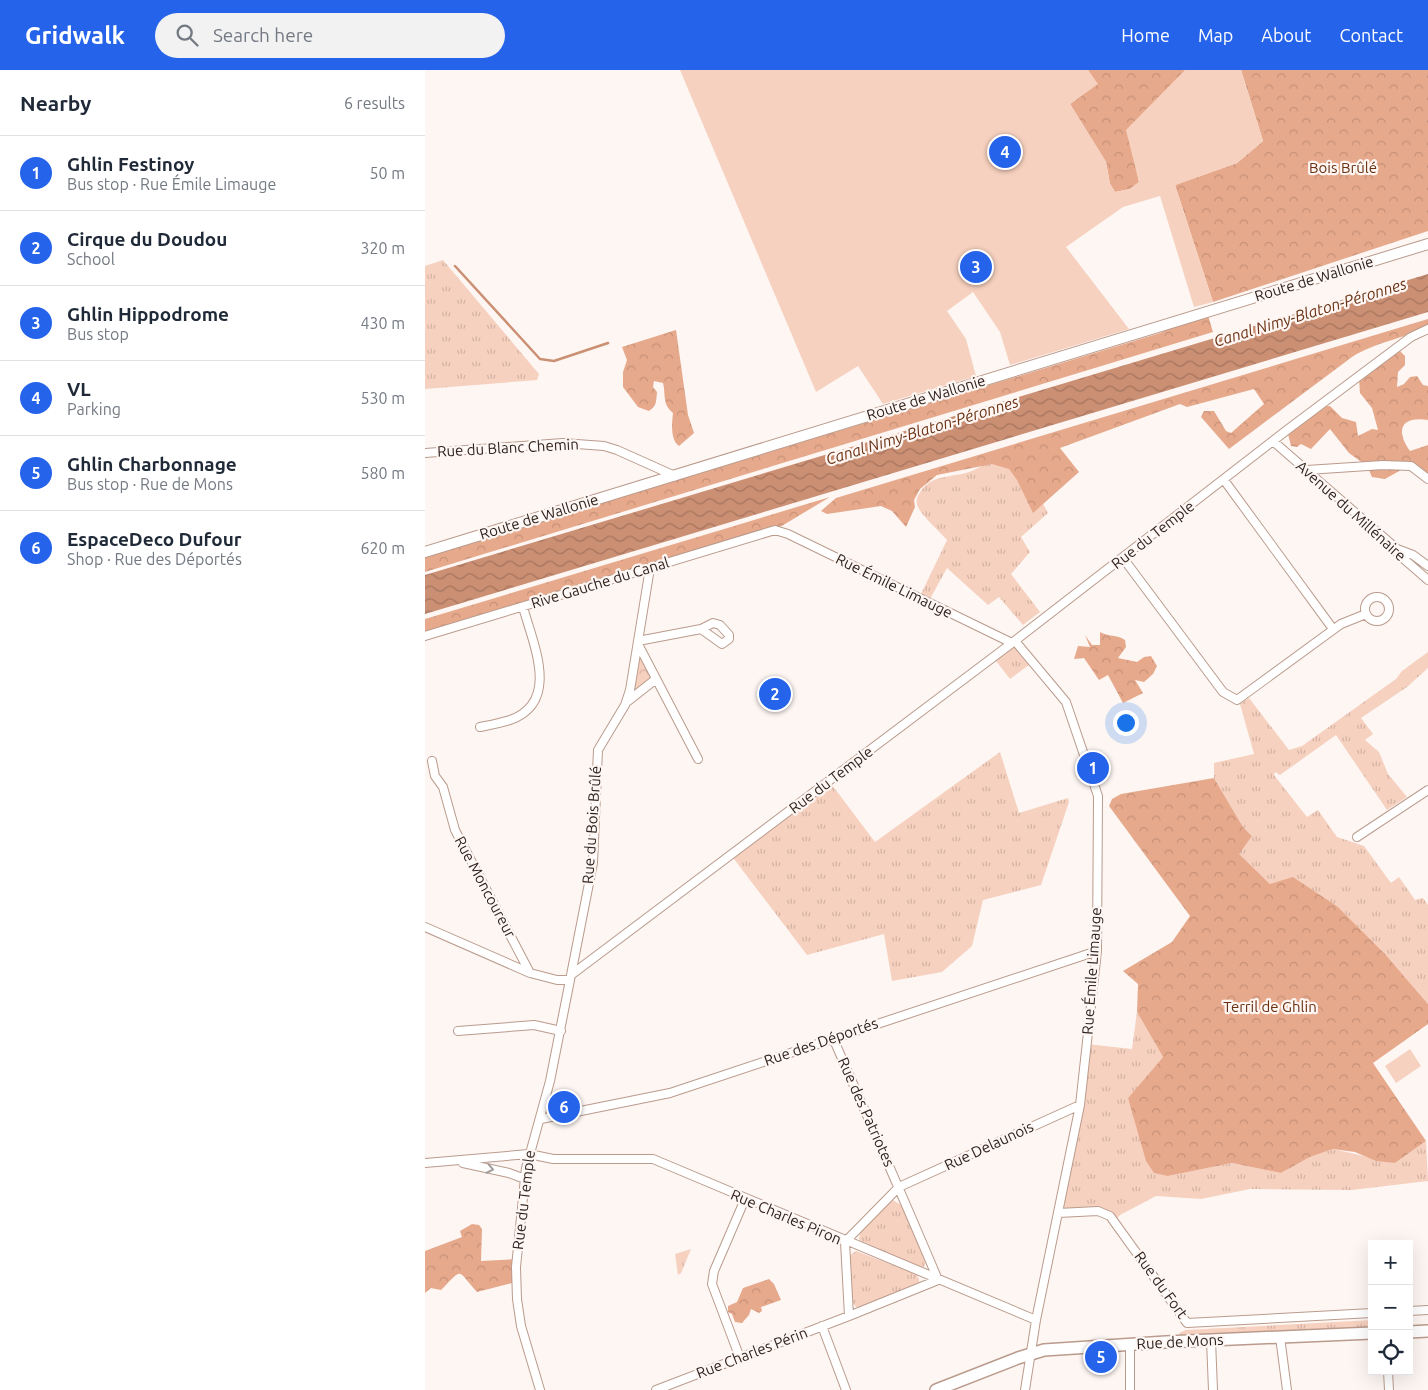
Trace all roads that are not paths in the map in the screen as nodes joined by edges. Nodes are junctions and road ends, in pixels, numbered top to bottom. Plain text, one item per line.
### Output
1 (1428, 244) edge
2 (1428, 329) edge
3 (1274, 442) junction
4 (425, 453) edge
5 (1307, 470) junction
6 (675, 476) junction
7 (1428, 479) edge
8 (1224, 480) junction
9 (775, 530) joint
10 (1397, 549) junction
11 (425, 552) edge
12 (1123, 558) junction
13 (1428, 566) edge
14 (650, 568) junction
15 (1428, 580) edge
16 (523, 607) junction
17 (1366, 614) dead end
18 (701, 629) dead end
19 (1333, 630) junction
20 (425, 636) edge
21 (1013, 642) junction
22 (638, 643) junction
23 (656, 679) junction
24 (625, 705) junction
25 (480, 726) dead end
26 (698, 759) dead end
27 (432, 761) dead end
28 (1428, 790) edge
29 (1357, 837) dead end
30 (425, 927) edge
31 (1097, 951) junction
32 (531, 973) junction
33 (571, 977) junction
34 (458, 1031) dead end
35 (561, 1031) junction
36 (833, 1038) junction
37 (1080, 1105) junction
38 (541, 1119) junction
39 (529, 1154) junction
40 (454, 1161) junction
41 (425, 1163) edge
42 (525, 1179) junction
43 (899, 1187) junction
44 (745, 1199) junction
45 (1058, 1213) junction
46 (845, 1242) junction
47 (938, 1280) junction
48 (1428, 1310) edge
49 (1413, 1311) edge
50 (1368, 1313) edge
51 (849, 1316) junction
52 (1036, 1320) junction
53 (822, 1326) junction
54 (1428, 1331) edge
55 (1413, 1332) edge
56 (1368, 1334) edge
57 (1280, 1337) junction
58 (1211, 1340) junction
59 (1130, 1344) junction
60 (1044, 1350) junction
61 (1030, 1355) junction
62 (740, 1358) junction
63 (1388, 1375) edge
64 (540, 1390) edge
65 (656, 1390) edge
66 (846, 1390) edge
67 (936, 1390) edge
68 (1025, 1390) edge
69 (1130, 1390) edge
70 (1213, 1390) edge
71 (1287, 1390) edge
72 (1389, 1390) edge

1 - 6 main road, Route de Wallonie
2 - 3 street, Rue du Temple
3 - 5 street, Avenue du Millénaire
3 - 8 street, Rue du Temple
4 - 6 street, Rue du Blanc Chemin
5 - 7 street
5 - 10 street, Avenue du Millénaire
6 - 11 main road, Route de Wallonie
8 - 12 street, Rue du Temple
8 - 19 street
9 - 14 street, Rive Gauche du Canal
9 - 21 street, Rue Émile Limauge
10 - 13 street
10 - 15 street, Avenue du Millénaire
12 - 19 street
12 - 21 street, Rue du Temple
14 - 16 street, Rive Gauche du Canal
14 - 22 street
16 - 20 street, Rive Gauche du Canal
16 - 25 street
17 - 19 street
18 - 22 street
21 - 31 street, Rue Émile Limauge
21 - 33 street, Rue du Temple
22 - 23 street
22 - 24 street
23 - 24 street
23 - 26 street
24 - 33 street, Rue du Bois Brûlé
27 - 32 street, Rue Moncoureur
28 - 29 street
30 - 32 street
31 - 36 street, Rue des Déportés
31 - 37 street, Rue Émile Limauge
32 - 33 street
33 - 35 street, Rue du Temple
34 - 35 street
35 - 38 street, Rue du Temple
36 - 38 street, Rue des Déportés
36 - 43 street, Rue des Patriotes
37 - 43 street, Rue Delaunois
37 - 45 street, Rue Émile Limauge
38 - 39 street, Rue du Temple
39 - 40 street, Rue Charles Piron
39 - 42 street, Rue du Temple
39 - 44 street, Rue Charles Piron
40 - 41 street
40 -> 42 street
42 - 64 street, Rue du Temple
43 - 46 street
43 - 47 street, Rue des Patriotes
44 - 46 street, Rue Charles Piron
44 - 62 street
45 - 50 street, Rue du Fort
45 - 52 street, Rue Émile Limauge
46 - 47 street, Rue Charles Piron
46 - 51 street
47 - 51 street, Rue Charles Périn
47 - 52 street, Rue Charles Piron
48 - 49 street
51 - 53 street, Rue Charles Périn
52 - 60 street
52 - 61 street
53 - 62 street, Rue Charles Périn
53 - 66 street
54 - 55 main road
56 - 57 main road, Rue de Mons
57 - 58 main road, Rue de Mons
57 - 71 street
58 - 59 main road, Rue de Mons
58 - 70 street
59 - 60 main road, Rue de Mons
59 - 69 street
60 - 61 main road, Rue de Mons
61 - 67 main road, Rue de Mons
61 - 68 street
62 - 65 street, Rue Charles Périn
63 - 72 street

